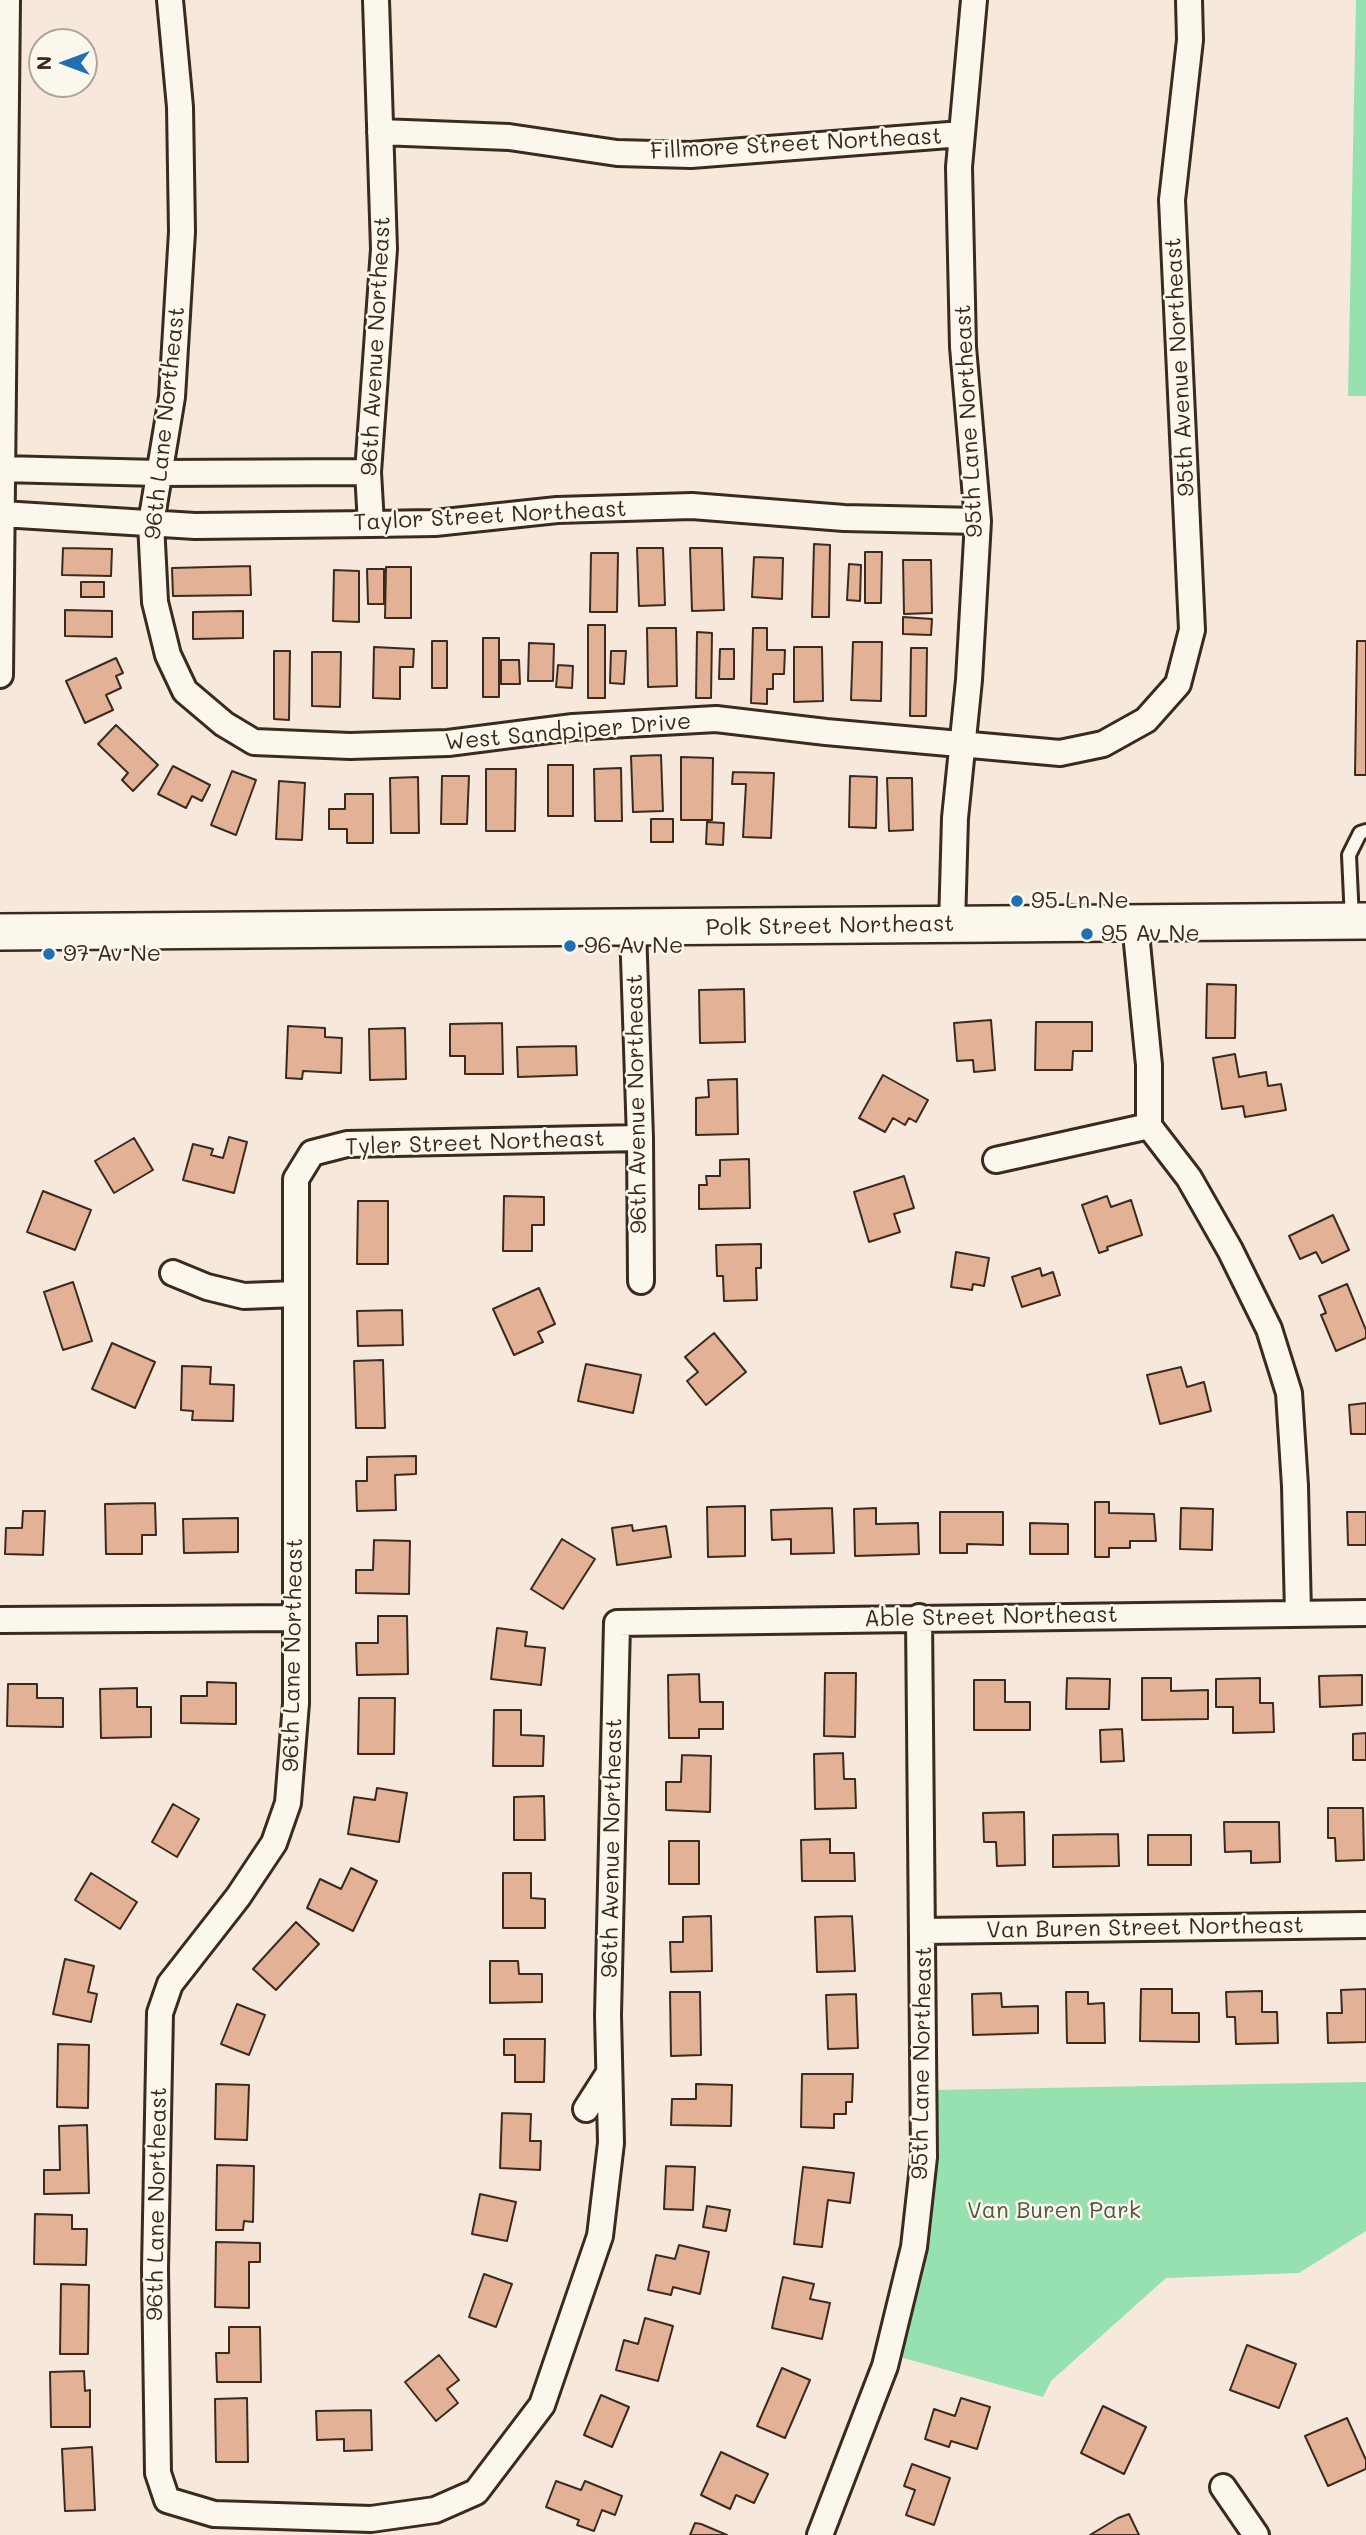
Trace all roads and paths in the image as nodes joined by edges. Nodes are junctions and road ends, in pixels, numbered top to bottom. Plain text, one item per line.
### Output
1 (7, 0) edge
2 (170, 0) edge
3 (376, 0) edge
4 (974, 0) edge
5 (1189, 0) edge
6 (380, 132) junction
7 (962, 134) junction
8 (2, 320) edge
9 (2, 469) junction
10 (368, 472) junction
11 (158, 473) junction
12 (2, 514) edge
13 (978, 521) junction
14 (151, 523) junction
15 (371, 524) junction
16 (0, 675) edge
17 (203, 706) joint
18 (1146, 720) joint
19 (962, 745) junction
20 (1366, 831) edge
21 (1359, 921) edge
22 (1135, 923) junction
23 (952, 925) junction
24 (632, 928) junction
25 (0, 932) edge
26 (1149, 1126) junction
27 (640, 1138) junction
28 (312, 1153) joint
29 (996, 1160) dead end
30 (173, 1273) dead end
31 (641, 1281) dead end
32 (296, 1294) junction
33 (1298, 1614) junction
34 (1366, 1614) edge
35 (919, 1617) junction
36 (296, 1618) junction
37 (0, 1620) edge
38 (617, 1623) joint
39 (1366, 1925) edge
40 (923, 1931) junction
41 (609, 2073) junction
42 (586, 2109) dead end
43 (1223, 2487) dead end
44 (167, 2500) joint
45 (820, 2535) edge
46 (1256, 2535) edge

1 - 8 street
2 - 11 street, 96th Lane Northeast
3 - 6 street, 96th Avenue Northeast
4 - 7 street, 95th Lane Northeast
5 - 18 street, 95th Avenue Northeast
6 - 7 street, Fillmore Street Northeast
6 - 10 street, 96th Avenue Northeast
7 - 13 street, 95th Lane Northeast
8 - 9 street
9 - 11 street
9 - 12 street
10 - 11 street
10 - 15 street, 96th Avenue Northeast
11 - 14 street, 96th Lane Northeast
12 - 14 street, Taylor Street Northeast
12 - 16 street
13 - 15 street, Taylor Street Northeast
13 - 19 street, 95th Lane Northeast
14 - 15 street, Taylor Street Northeast
14 - 17 street, 96th Lane Northeast
17 - 19 street, West Sandpiper Drive
18 - 19 street, West Sandpiper Drive
19 - 23 street, 95th Lane Northeast
20 - 21 lane
21 - 22 street, Polk Street Northeast
22 - 23 street, Polk Street Northeast
22 - 26 street
23 - 24 street, Polk Street Northeast
24 - 25 street, Polk Street Northeast
24 - 27 street, 96th Avenue Northeast
26 - 29 street
26 - 33 street
27 - 28 street, Tyler Street Northeast
27 - 31 street, 96th Avenue Northeast
28 - 32 street, 96th Lane Northeast
30 - 32 street
32 - 36 street, 96th Lane Northeast
33 - 34 street, Able Street Northeast
33 - 35 street, Able Street Northeast
35 - 38 street, Able Street Northeast
35 - 40 street, 95th Lane Northeast
36 - 37 street
36 - 44 street, 96th Lane Northeast
38 - 41 street, 96th Avenue Northeast
39 - 40 street, Van Buren Street Northeast
40 - 45 street, 95th Lane Northeast
41 - 42 street
41 - 44 street, 96th Avenue Northeast
43 - 46 street

